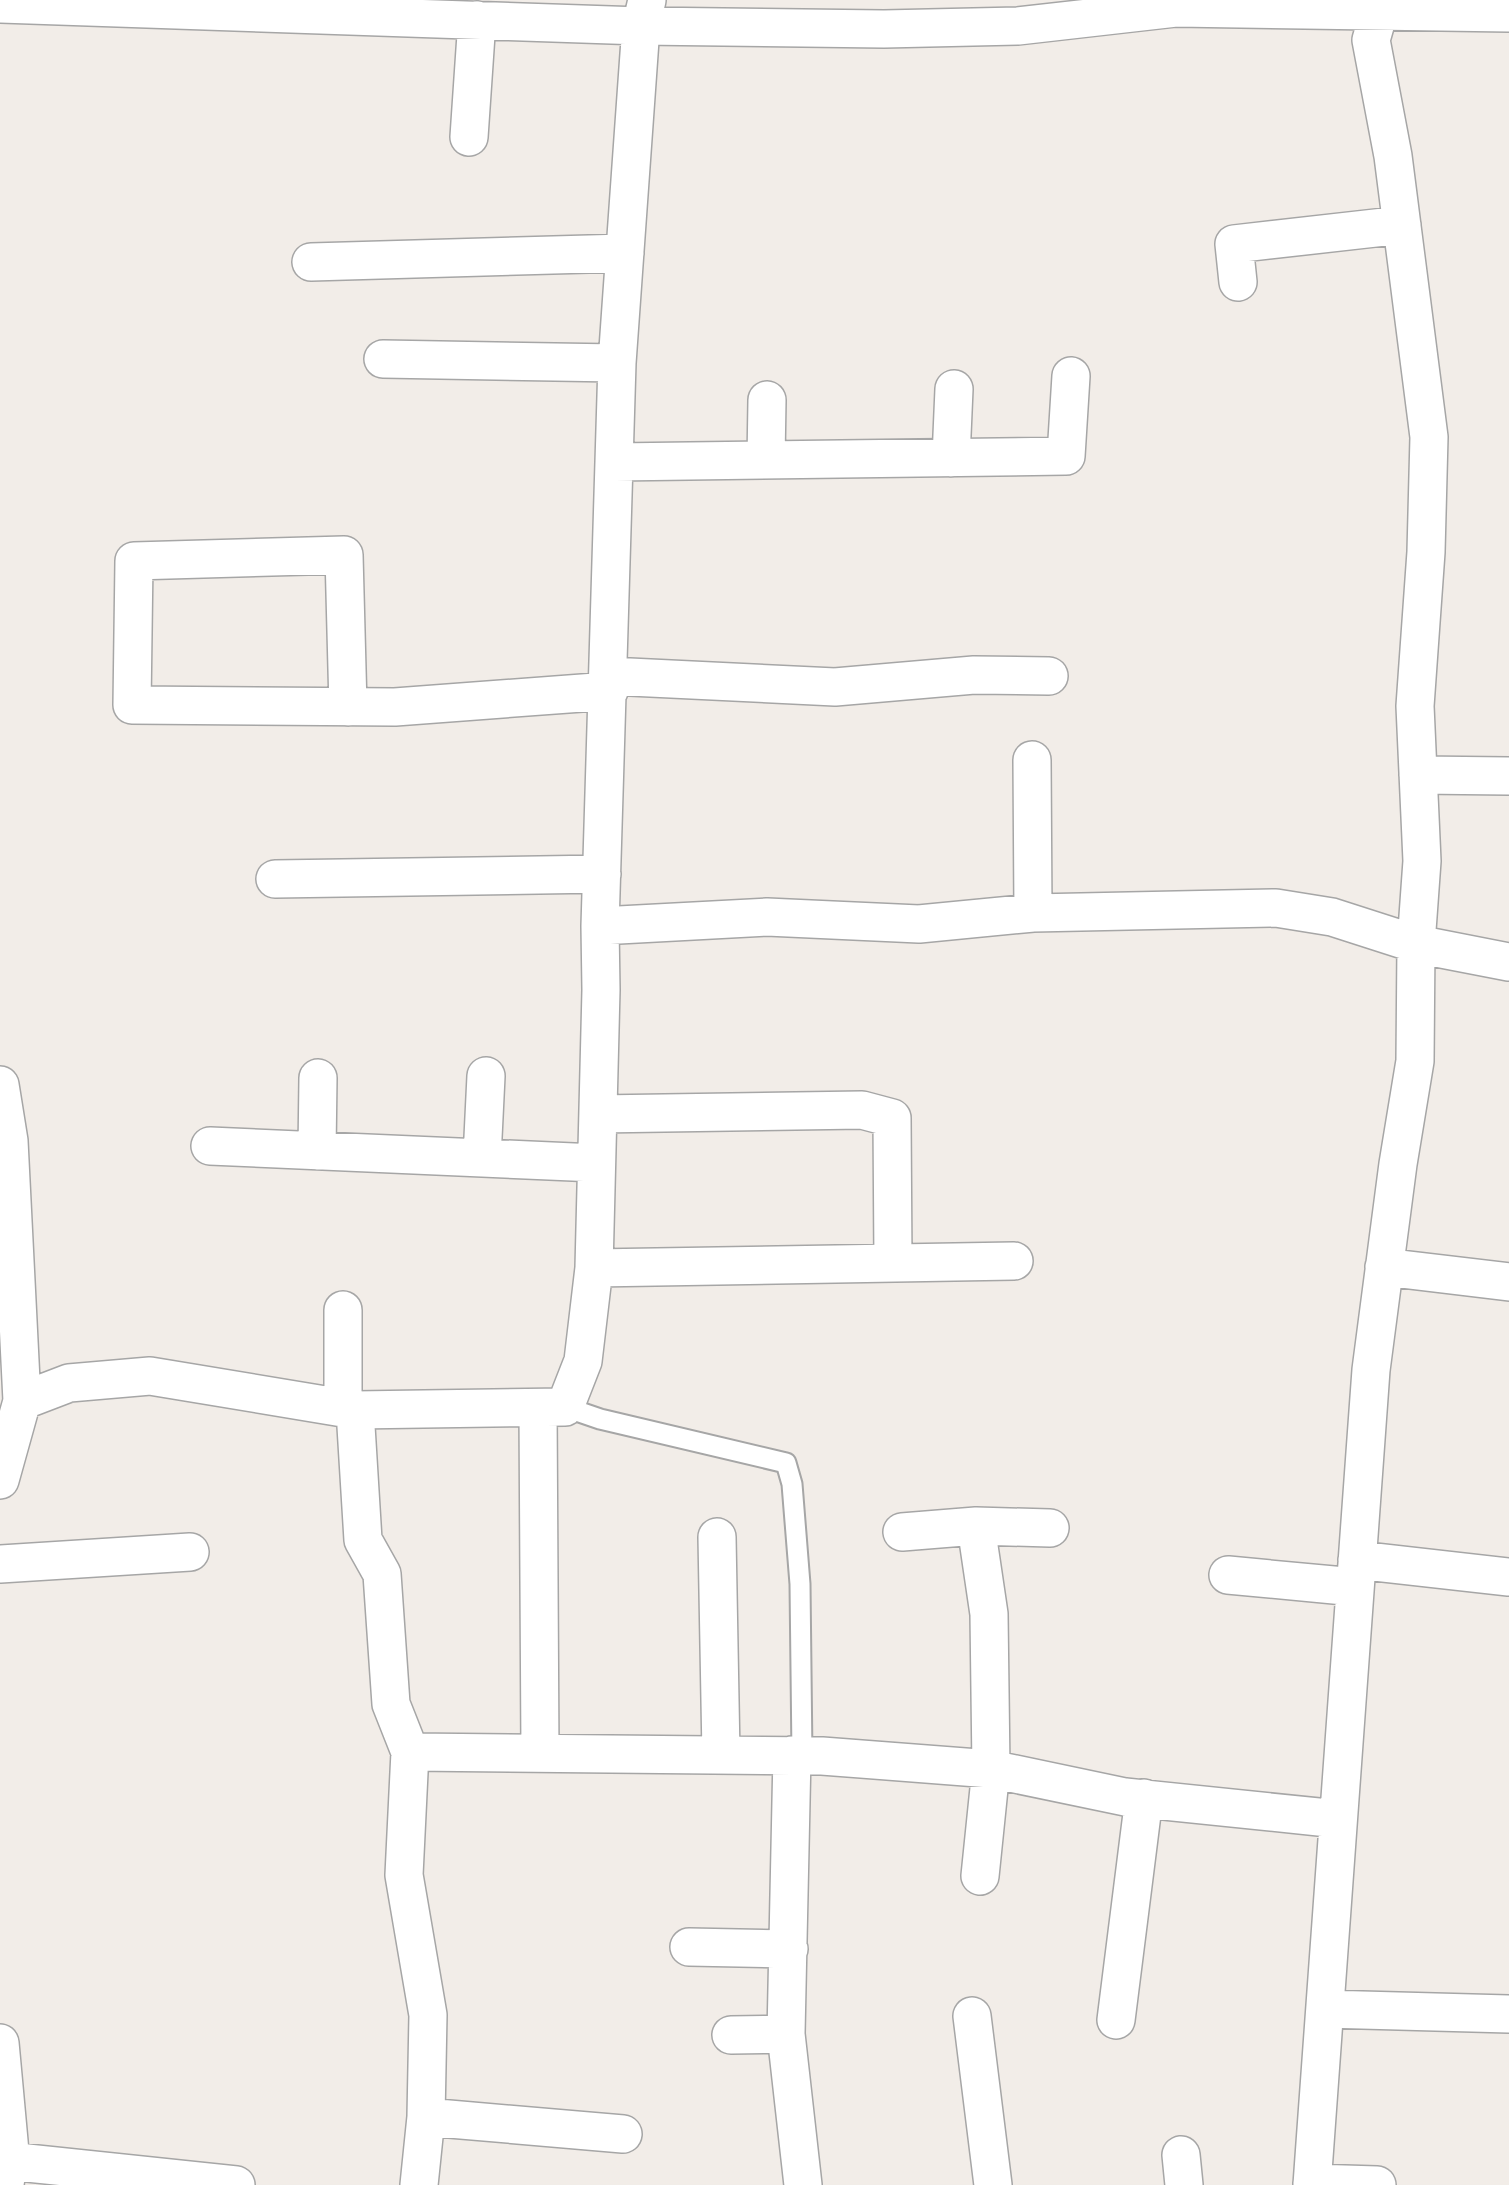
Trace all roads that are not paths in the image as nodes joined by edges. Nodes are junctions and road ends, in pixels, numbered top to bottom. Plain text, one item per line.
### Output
1 (0, 4) edge
2 (1379, 6) edge
3 (644, 13) edge
4 (1509, 13) edge
5 (884, 15) edge
6 (477, 20) junction
7 (469, 137) dead end
8 (1402, 225) junction
9 (625, 253) junction
10 (311, 262) dead end
11 (1238, 282) dead end
12 (383, 359) dead end
13 (617, 363) junction
14 (1070, 376) dead end
15 (954, 389) dead end
16 (767, 400) dead end
17 (951, 458) junction
18 (766, 460) junction
19 (615, 462) junction
20 (1049, 676) dead end
21 (609, 684) junction
22 (348, 707) junction
23 (1032, 760) dead end
24 (1418, 775) junction
25 (1509, 776) edge
26 (602, 874) junction
27 (275, 879) dead end
28 (1033, 913) junction
29 (600, 926) junction
30 (1416, 944) junction
31 (1509, 962) edge
32 (486, 1076) dead end
33 (318, 1078) dead end
34 (0, 1085) edge
35 (598, 1114) junction
36 (210, 1146) dead end
37 (317, 1151) junction
38 (482, 1158) junction
39 (596, 1163) junction
40 (1014, 1261) dead end
41 (893, 1263) junction
42 (1384, 1267) junction
43 (594, 1268) junction
44 (1509, 1282) edge
45 (343, 1310) dead end
46 (552, 1407) junction
47 (349, 1409) junction
48 (11, 1424) edge
49 (0, 1480) edge
50 (976, 1526) junction
51 (1050, 1528) dead end
52 (902, 1532) dead end
53 (717, 1537) dead end
54 (190, 1552) dead end
55 (0, 1564) edge
56 (1356, 1574) junction
57 (1228, 1575) dead end
58 (1509, 1577) edge
59 (410, 1752) junction
60 (540, 1753) junction
61 (721, 1755) junction
62 (797, 1756) junction
63 (991, 1769) junction
64 (1144, 1798) junction
65 (1338, 1819) junction
66 (979, 1876) dead end
67 (689, 1947) dead end
68 (789, 1949) junction
69 (1325, 2009) junction
70 (1509, 2014) edge
71 (972, 2016) dead end
72 (1116, 2020) dead end
73 (786, 2034) junction
74 (731, 2035) dead end
75 (0, 2043) edge
76 (426, 2117) junction
77 (623, 2134) dead end
78 (7, 2173) edge
79 (1312, 2184) edge
80 (236, 2185) edge
81 (419, 2185) edge
82 (803, 2185) edge
83 (993, 2185) edge
84 (1377, 2185) edge

1 - 6 street
2 - 4 street
2 - 5 street
2 - 8 street
3 - 5 street
3 - 6 street
3 - 9 street
6 - 7 street
8 - 11 street
8 - 24 street
9 - 10 street
9 - 13 street
12 - 13 street
13 - 19 street
14 - 17 street
15 - 17 street
16 - 18 street
17 - 18 street
18 - 19 street
19 - 21 street
20 - 21 street
21 - 22 street
21 - 26 street
22 - 22 street
23 - 28 street
24 - 25 street
24 - 30 street
26 - 27 street
26 - 29 street
28 - 29 street
28 - 30 street
29 - 35 street
30 - 31 street
30 - 42 street
32 - 38 street
33 - 37 street
34 - 48 street
35 - 39 street
35 - 41 street
36 - 37 street
37 - 38 street
38 - 39 street
39 - 43 street
40 - 41 street
41 - 43 street
42 - 44 street
42 - 56 street
43 - 46 street
45 - 47 street
46 - 47 street
46 - 60 street
46 - 62 lane
47 - 48 street
47 - 59 street
48 - 49 street
50 - 51 street
50 - 52 street
50 - 63 street
53 - 61 street
54 - 55 street
56 - 57 street
56 - 58 street
56 - 65 street
59 - 60 street
59 - 76 street
60 - 61 street
61 - 62 street
62 - 63 street
62 - 68 street
63 - 64 street
63 - 66 street
64 - 65 street
64 - 72 street
65 - 69 street
67 - 68 street
68 - 73 street
69 - 70 street
69 - 79 street
71 - 83 street
73 - 74 street
73 - 82 street
75 - 78 street
76 - 77 street
76 - 81 street
78 - 80 street
79 - 84 street

